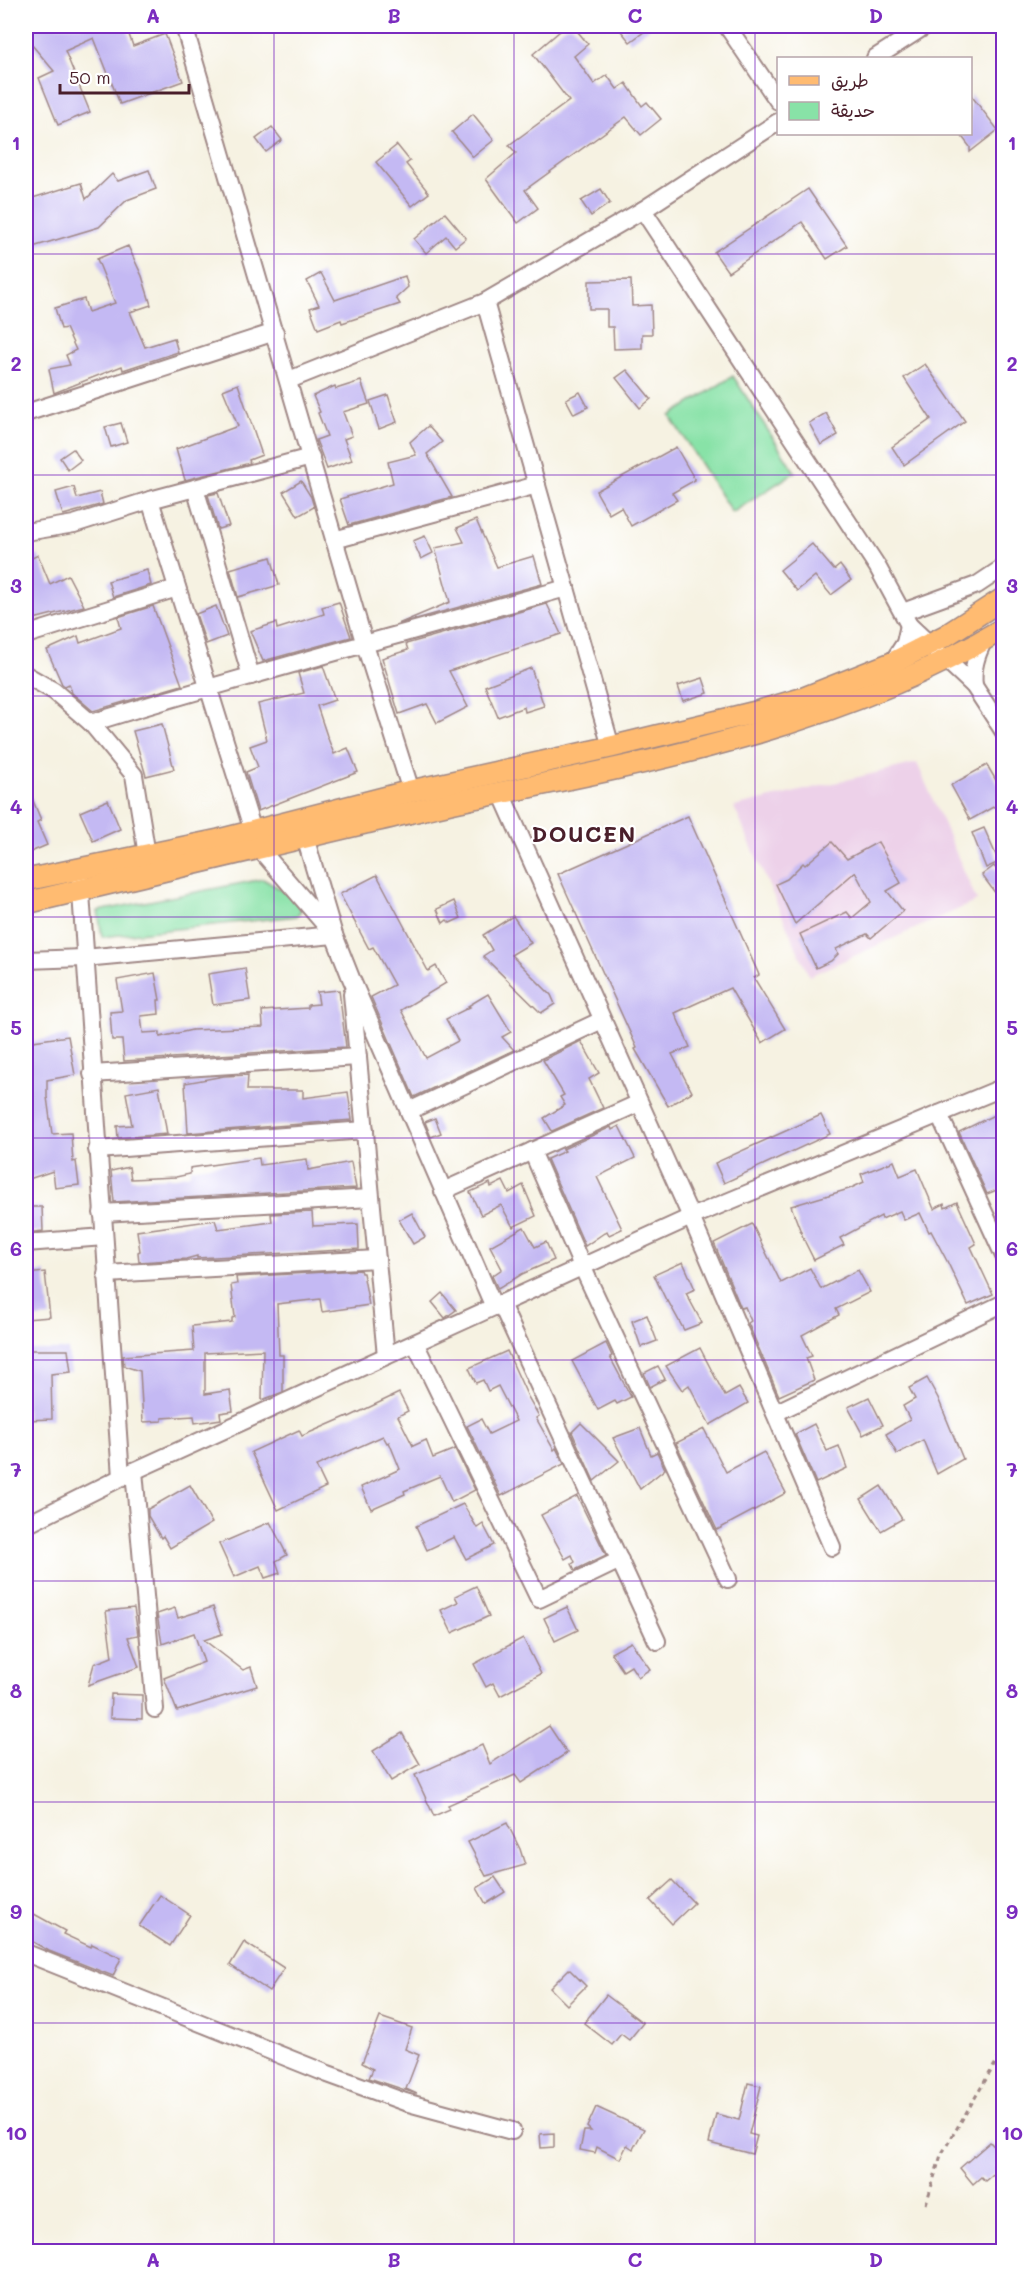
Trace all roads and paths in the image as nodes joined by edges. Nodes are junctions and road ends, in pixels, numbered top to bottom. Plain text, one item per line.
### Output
1 (184, 26) edge
2 (727, 26) edge
3 (925, 26) edge
4 (877, 57) edge
5 (777, 100) edge
6 (777, 123) edge
7 (644, 210) junction
8 (485, 302) junction
9 (275, 332) junction
10 (289, 380) junction
11 (26, 413) edge
12 (311, 457) junction
13 (537, 485) junction
14 (195, 488) junction
15 (150, 500) junction
16 (26, 532) edge
17 (334, 540) junction
18 (1004, 567) edge
19 (177, 588) junction
20 (566, 588) junction
21 (1004, 598) edge
22 (906, 618) junction
23 (1004, 628) edge
24 (26, 635) edge
25 (984, 640) junction
26 (930, 644) junction
27 (365, 645) junction
28 (947, 660) junction
29 (892, 663) junction
30 (917, 673) junction
31 (26, 675) edge
32 (251, 676) junction
33 (974, 686) junction
34 (208, 687) junction
35 (91, 723) junction
36 (1004, 732) edge
37 (611, 747) junction
38 (411, 792) junction
39 (501, 793) junction
40 (305, 837) junction
41 (255, 839) junction
42 (147, 855) junction
43 (79, 868) junction
44 (26, 880) edge
45 (81, 890) junction
46 (26, 903) edge
47 (334, 935) junction
48 (84, 958) junction
49 (26, 960) edge
50 (351, 978) junction
51 (602, 1020) junction
52 (358, 1057) junction
53 (92, 1074) junction
54 (1004, 1087) edge
55 (639, 1103) junction
56 (409, 1111) junction
57 (939, 1114) junction
58 (365, 1130) junction
59 (97, 1150) junction
60 (532, 1151) junction
61 (444, 1191) junction
62 (371, 1198) junction
63 (102, 1213) junction
64 (691, 1217) junction
65 (104, 1237) junction
66 (26, 1244) edge
67 (1004, 1256) edge
68 (377, 1259) junction
69 (582, 1266) junction
70 (106, 1274) junction
71 (1004, 1303) edge
72 (497, 1305) junction
73 (415, 1343) junction
74 (386, 1356) junction
75 (775, 1413) junction
76 (127, 1474) junction
77 (26, 1525) edge
78 (832, 1547) dead end
79 (620, 1560) junction
80 (728, 1579) dead end
81 (657, 1641) dead end
82 (155, 1708) dead end
83 (26, 1953) edge
84 (1004, 2049) edge
85 (512, 2131) dead end
86 (926, 2204) dead end

1 - 9 street
2 - 5 street
3 - 4 street
6 - 7 street
7 - 8 street
7 - 22 street
8 - 10 street
8 - 13 street
9 - 10 street
9 - 11 street
10 - 12 street
12 - 14 street
12 - 17 street
13 - 17 street
13 - 20 street
14 - 15 street
14 - 32 street
15 - 16 street
15 - 19 street
17 - 27 street
18 - 22 street
19 - 24 street
19 - 34 street
20 - 27 street
20 - 37 street
21 - 26 main road
22 - 26 street
22 - 29 street
23 - 25 main road
25 - 28 main road
25 - 33 street
26 - 28 street
26 - 29 main road
27 - 32 street
27 - 38 street
28 - 30 main road
28 - 33 street
29 - 37 main road
30 - 33 street
30 - 39 main road
31 - 35 street
32 - 34 street
33 - 36 street
34 - 35 street
34 - 41 street
35 - 42 street
37 - 38 main road
38 - 41 main road
39 - 40 main road
39 - 51 street
40 - 41 main road
40 - 47 street
41 - 42 main road
41 - 45 main road
41 - 47 street
42 - 43 main road
43 - 44 main road
43 - 45 street
45 - 46 main road
45 - 48 street
47 - 48 street
47 - 50 street
48 - 49 street
48 - 53 street
50 - 52 street
50 - 56 street
51 - 55 street
51 - 56 street
52 - 53 street
52 - 58 street
53 - 59 street
54 - 57 street
55 - 60 street
55 - 64 street
56 - 61 street
57 - 64 street
57 - 67 street
58 - 59 street
58 - 62 street
59 - 63 street
60 - 61 street
60 - 69 street
61 - 72 street
62 - 63 street
62 - 68 street
63 - 65 street
64 - 69 street
64 - 75 street
65 - 66 street
65 - 70 street
68 - 70 street
68 - 74 street
69 - 72 street
69 - 80 street
70 - 76 street
71 - 75 street
72 - 73 street
72 - 79 street
73 - 74 street
73 - 79 street
74 - 76 street
75 - 78 street
76 - 77 street
76 - 82 street
79 - 81 street
83 - 85 street
84 - 86 path

